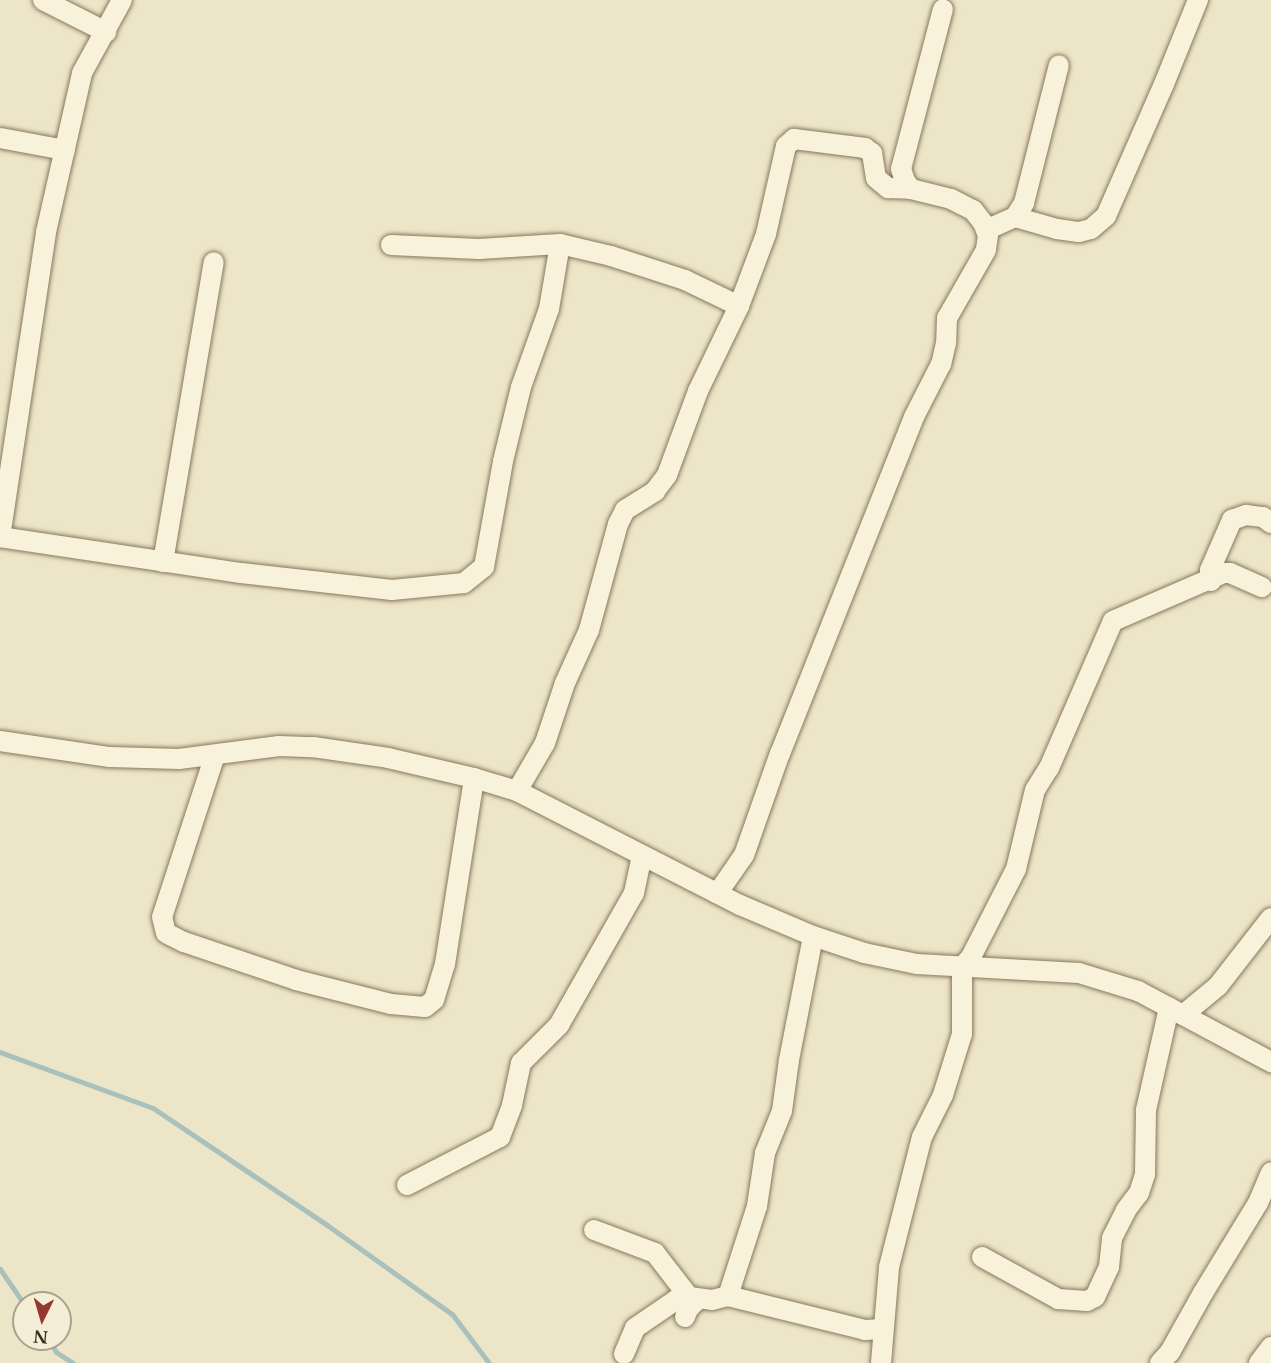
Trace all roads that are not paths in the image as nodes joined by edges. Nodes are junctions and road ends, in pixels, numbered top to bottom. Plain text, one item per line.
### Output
1 (43, 0) edge
2 (123, 0) edge
3 (1198, 0) edge
4 (943, 9) dead end
5 (106, 32) junction
6 (1059, 65) dead end
7 (0, 138) edge
8 (65, 150) junction
9 (912, 189) junction
10 (1015, 217) junction
11 (986, 230) junction
12 (560, 244) junction
13 (391, 245) dead end
14 (214, 261) dead end
15 (739, 306) junction
16 (1268, 515) edge
17 (0, 537) edge
18 (163, 562) junction
19 (1211, 581) junction
20 (1262, 588) dead end
21 (0, 741) edge
22 (215, 755) junction
23 (474, 778) junction
24 (517, 791) junction
25 (642, 856) junction
26 (717, 894) junction
27 (1271, 918) edge
28 (813, 936) junction
29 (962, 967) junction
30 (1176, 1012) junction
31 (1271, 1062) edge
32 (1271, 1173) edge
33 (407, 1185) dead end
34 (594, 1230) dead end
35 (982, 1257) dead end
36 (729, 1296) junction
37 (693, 1298) junction
38 (685, 1317) dead end
39 (883, 1329) junction
40 (1271, 1347) edge
41 (624, 1354) dead end
42 (880, 1363) edge
43 (1160, 1363) edge
44 (1259, 1363) edge

1 - 5 street
2 - 5 street
3 - 10 street
4 - 9 street
5 - 8 street
6 - 10 street
7 - 8 street
8 - 17 street
9 - 11 street
9 - 15 street
10 - 11 street
11 - 26 street
12 - 13 street
12 - 15 street
12 - 18 street
14 - 18 street
15 - 24 street
16 - 19 street
17 - 18 street
19 - 20 street
19 - 29 street
21 - 22 street
22 - 23 street
22 - 23 street
23 - 24 street
24 - 25 street
25 - 26 street
25 - 33 street
26 - 28 street
27 - 30 street
28 - 29 street
28 - 36 street
29 - 30 street
29 - 39 street
30 - 31 street
30 - 35 street
32 - 43 street
34 - 37 street
36 - 37 street
36 - 39 street
37 - 38 street
37 - 41 street
39 - 42 street
40 - 44 street

